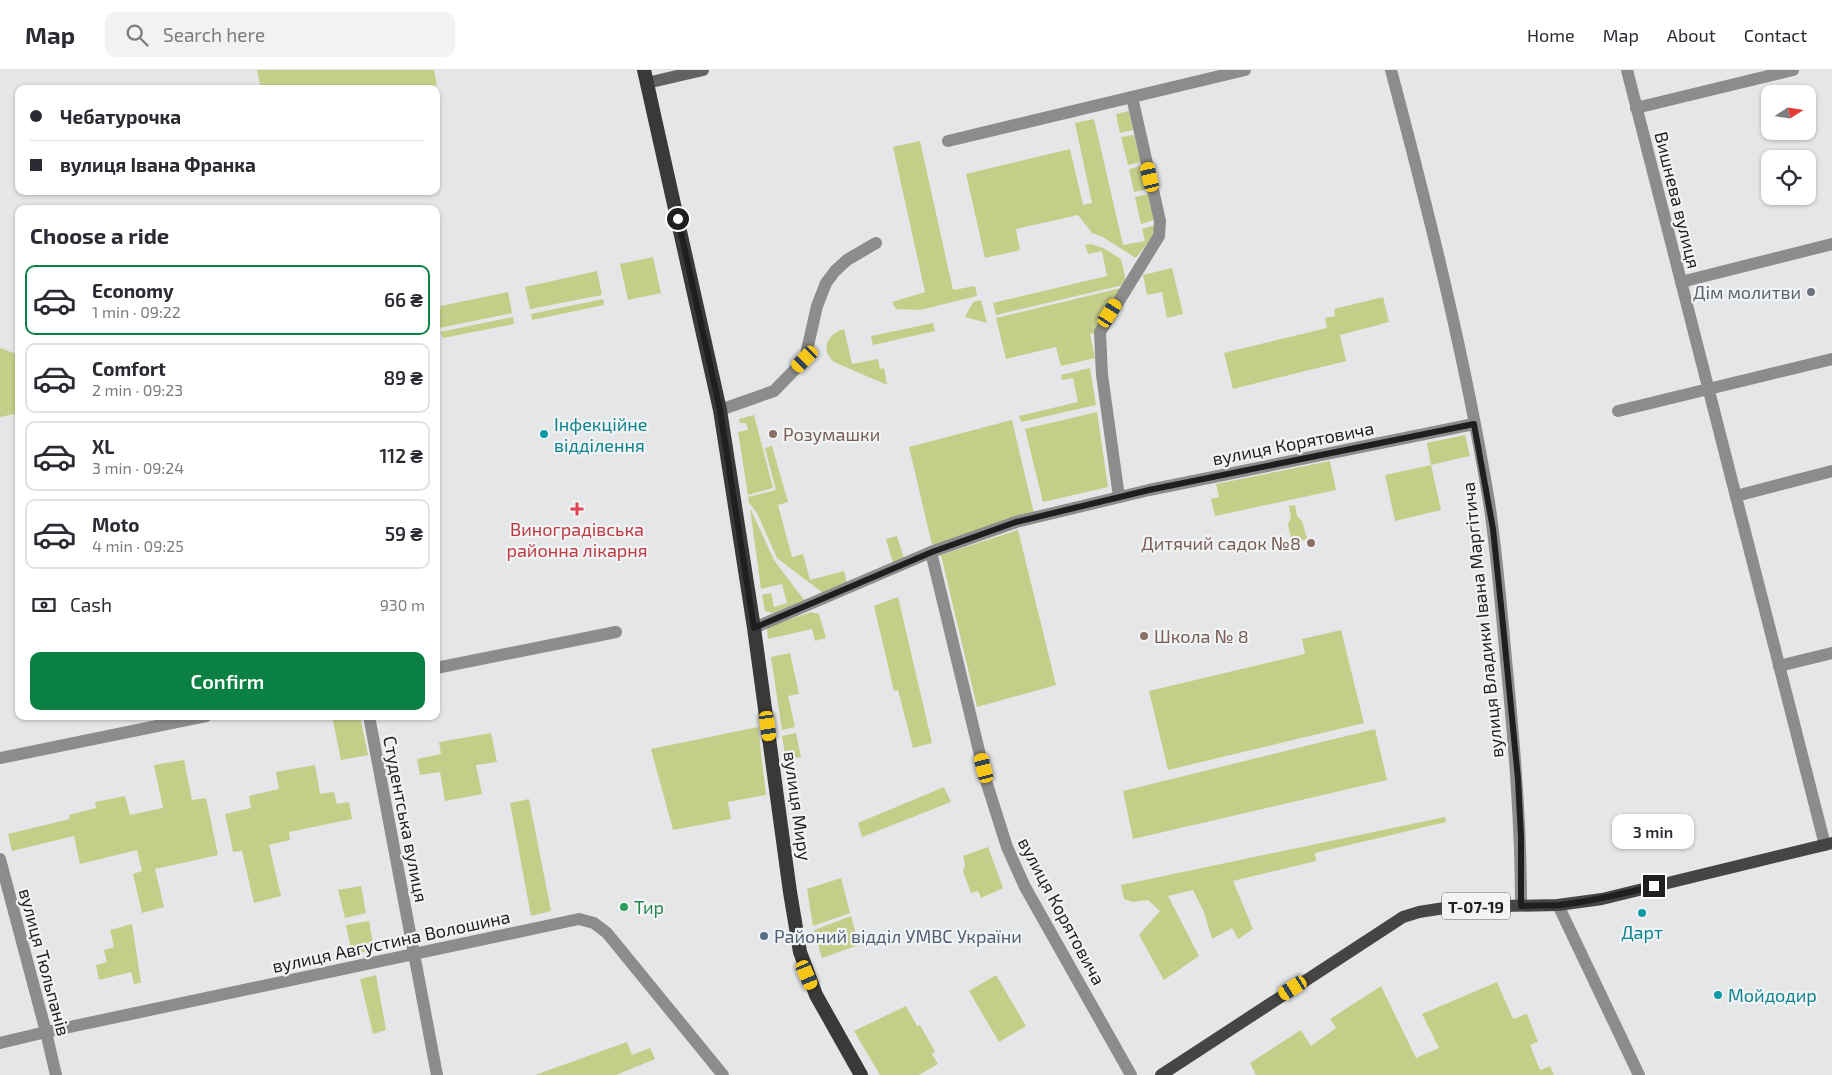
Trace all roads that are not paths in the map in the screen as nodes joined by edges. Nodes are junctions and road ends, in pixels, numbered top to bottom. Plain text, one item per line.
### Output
1 (703, 70) edge
2 (1245, 70) edge
3 (1391, 70) edge
4 (1627, 70) edge
5 (1793, 70) edge
6 (645, 77) edge
7 (1132, 97) junction
8 (1636, 108) junction
9 (948, 141) dead end
10 (876, 243) dead end
11 (1832, 244) edge
12 (1681, 282) junction
13 (1832, 359) edge
14 (1708, 388) junction
15 (720, 410) junction
16 (1618, 411) dead end
17 (1474, 424) junction
18 (1832, 471) edge
19 (1736, 496) junction
20 (1119, 497) junction
21 (932, 552) junction
22 (754, 628) junction
23 (616, 632) dead end
24 (1832, 653) edge
25 (1779, 666) junction
26 (440, 667) edge
27 (186, 720) edge
28 (370, 720) edge
29 (0, 758) edge
30 (1828, 844) edge
31 (0, 858) edge
32 (1558, 905) junction
33 (1521, 906) junction
34 (414, 955) junction
35 (46, 1032) junction
36 (0, 1043) edge
37 (56, 1075) edge
38 (437, 1075) edge
39 (724, 1075) edge
40 (861, 1075) edge
41 (1131, 1075) edge
42 (1161, 1075) edge
43 (1639, 1075) edge

1 - 6 main road
2 - 7 street
3 - 17 street, вулиця Владики Івана Маргітича
4 - 8 street, Вишнева вулиця
5 - 8 street
6 - 15 highway, вулиця Миру
7 - 9 street
7 - 20 street
8 - 12 street, Вишнева вулиця
10 - 15 street
11 - 12 street
12 - 14 street, Вишнева вулиця
13 - 14 street
14 - 16 street
14 - 19 street, Вишнева вулиця
15 - 22 highway, вулиця Миру
17 - 20 street, вулиця Корятовича
17 - 33 street, вулиця Владики Івана Маргітича
18 - 19 street
19 - 25 street, Вишнева вулиця
20 - 21 street, вулиця Корятовича
21 - 22 street, вулиця Корятовича
21 - 41 street, вулиця Корятовича
22 - 40 highway, вулиця Миру
23 - 26 street
24 - 25 street
25 - 30 street, Вишнева вулиця
27 - 29 street
28 - 34 street, Студентська вулиця
30 - 32 main road, Т-07-19
31 - 35 street, вулиця Тюльпанів
32 - 33 main road, Т-07-19
32 - 43 street
33 - 42 main road, Т-07-19
34 - 35 street, вулиця Августина Волошина
34 - 38 street, Студентська вулиця
34 - 39 street, вулиця Августина Волошина
35 - 36 street, вулиця Августина Волошина
35 - 37 street, вулиця Тюльпанів

